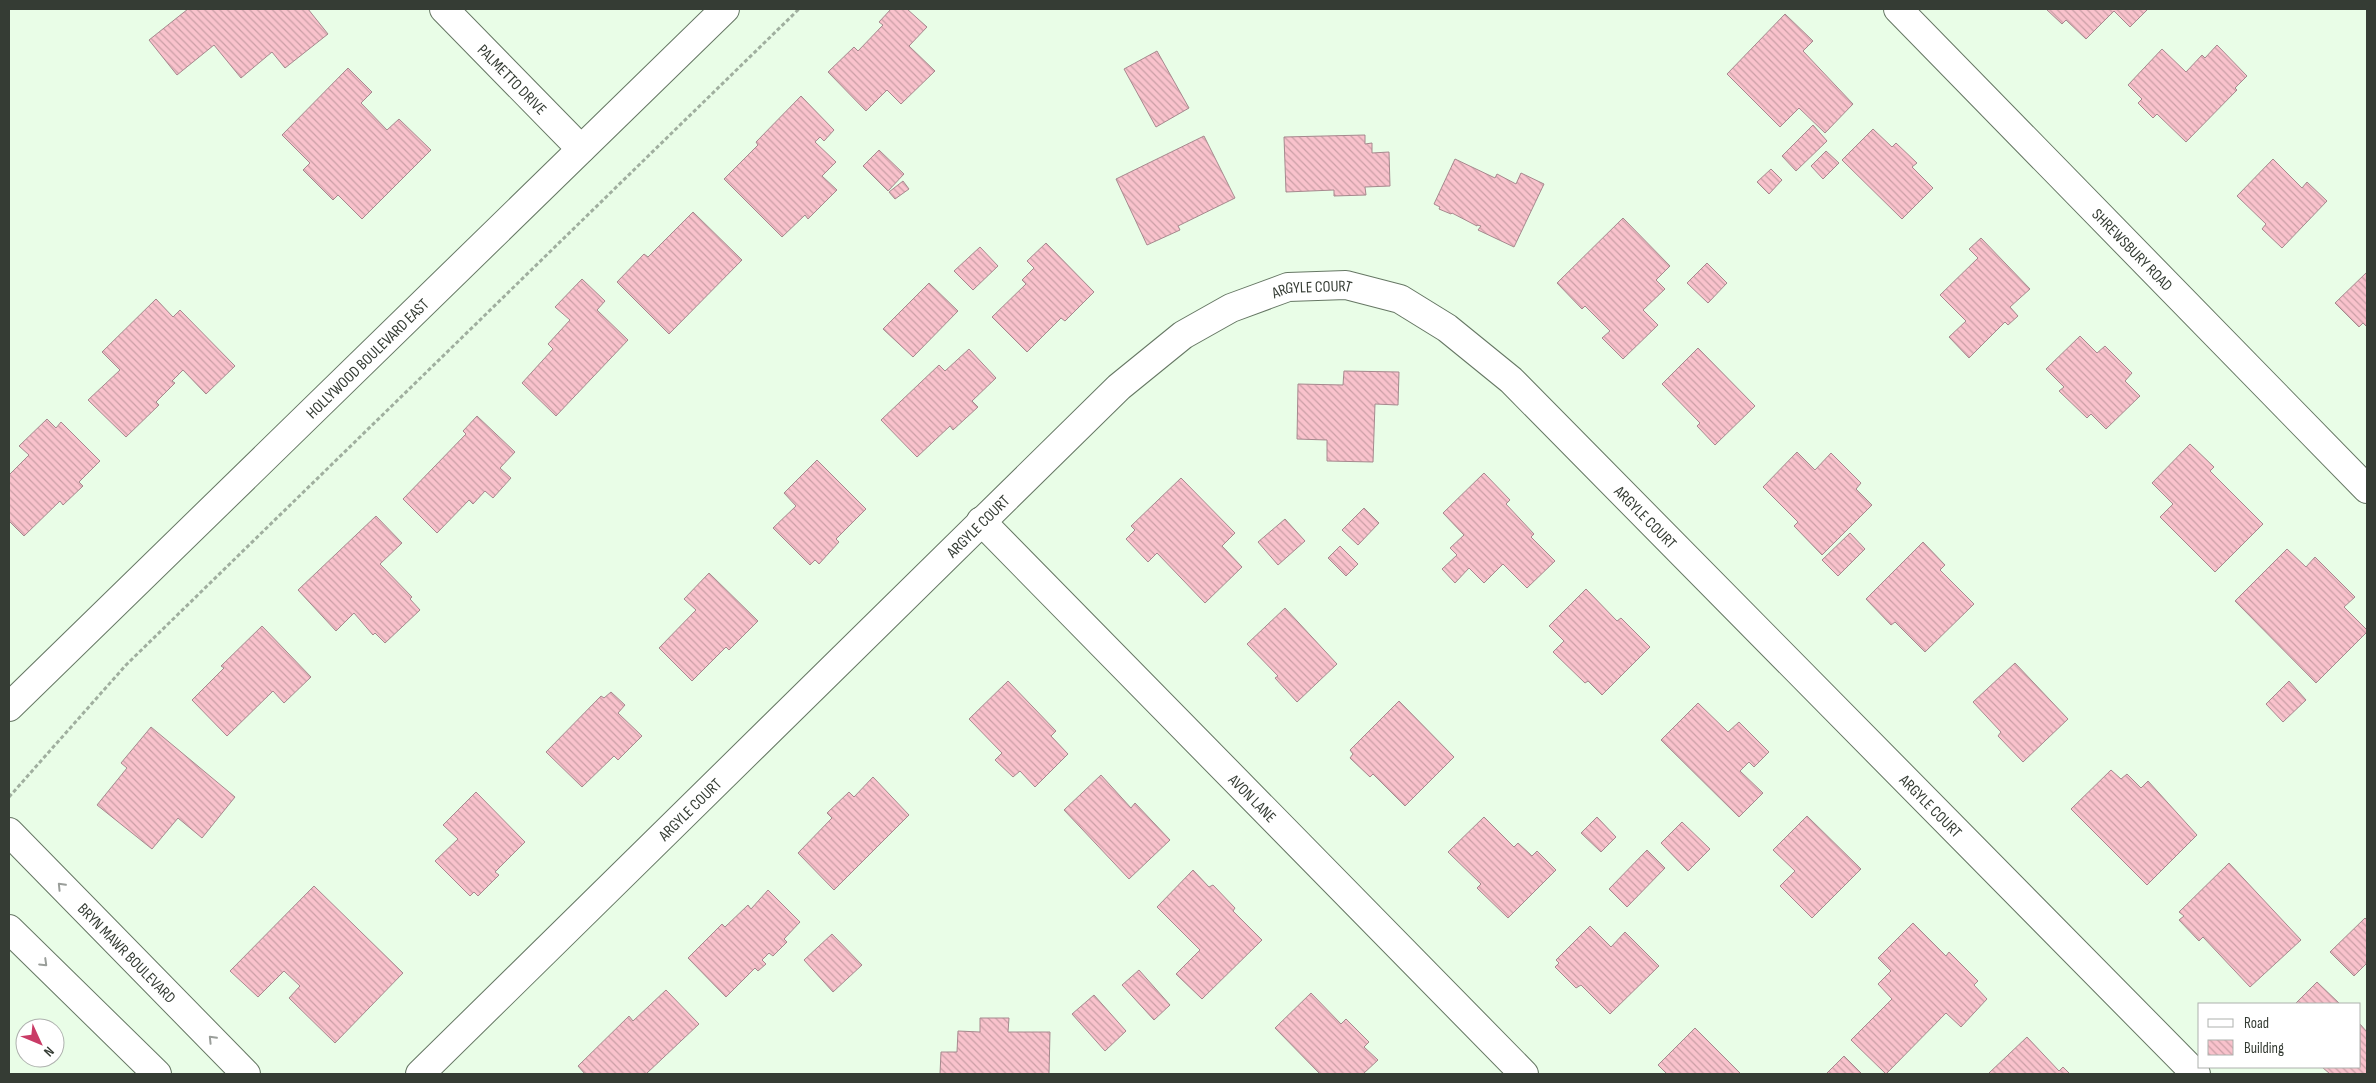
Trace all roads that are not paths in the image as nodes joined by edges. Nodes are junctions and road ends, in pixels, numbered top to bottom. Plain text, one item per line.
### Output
1 (444, 9) edge
2 (725, 9) edge
3 (1898, 9) edge
4 (580, 149) junction
5 (2367, 489) edge
6 (981, 521) junction
7 (9, 707) edge
8 (9, 832) edge
9 (9, 929) edge
10 (157, 1074) edge
11 (246, 1074) edge
12 (420, 1074) edge
13 (1524, 1074) edge
14 (2196, 1074) edge

1 - 4 street, PALMETTO DRIVE
2 - 4 street, HOLLYWOOD BOULEVARD EAST
3 - 5 street, SHREWSBURY ROAD
4 - 7 street, HOLLYWOOD BOULEVARD EAST
6 - 12 street, ARGYLE COURT
6 - 13 street, AVON LANE
6 - 14 street, ARGYLE COURT
11 -> 8 street, BRYN MAWR BOULEVARD
9 -> 10 street

